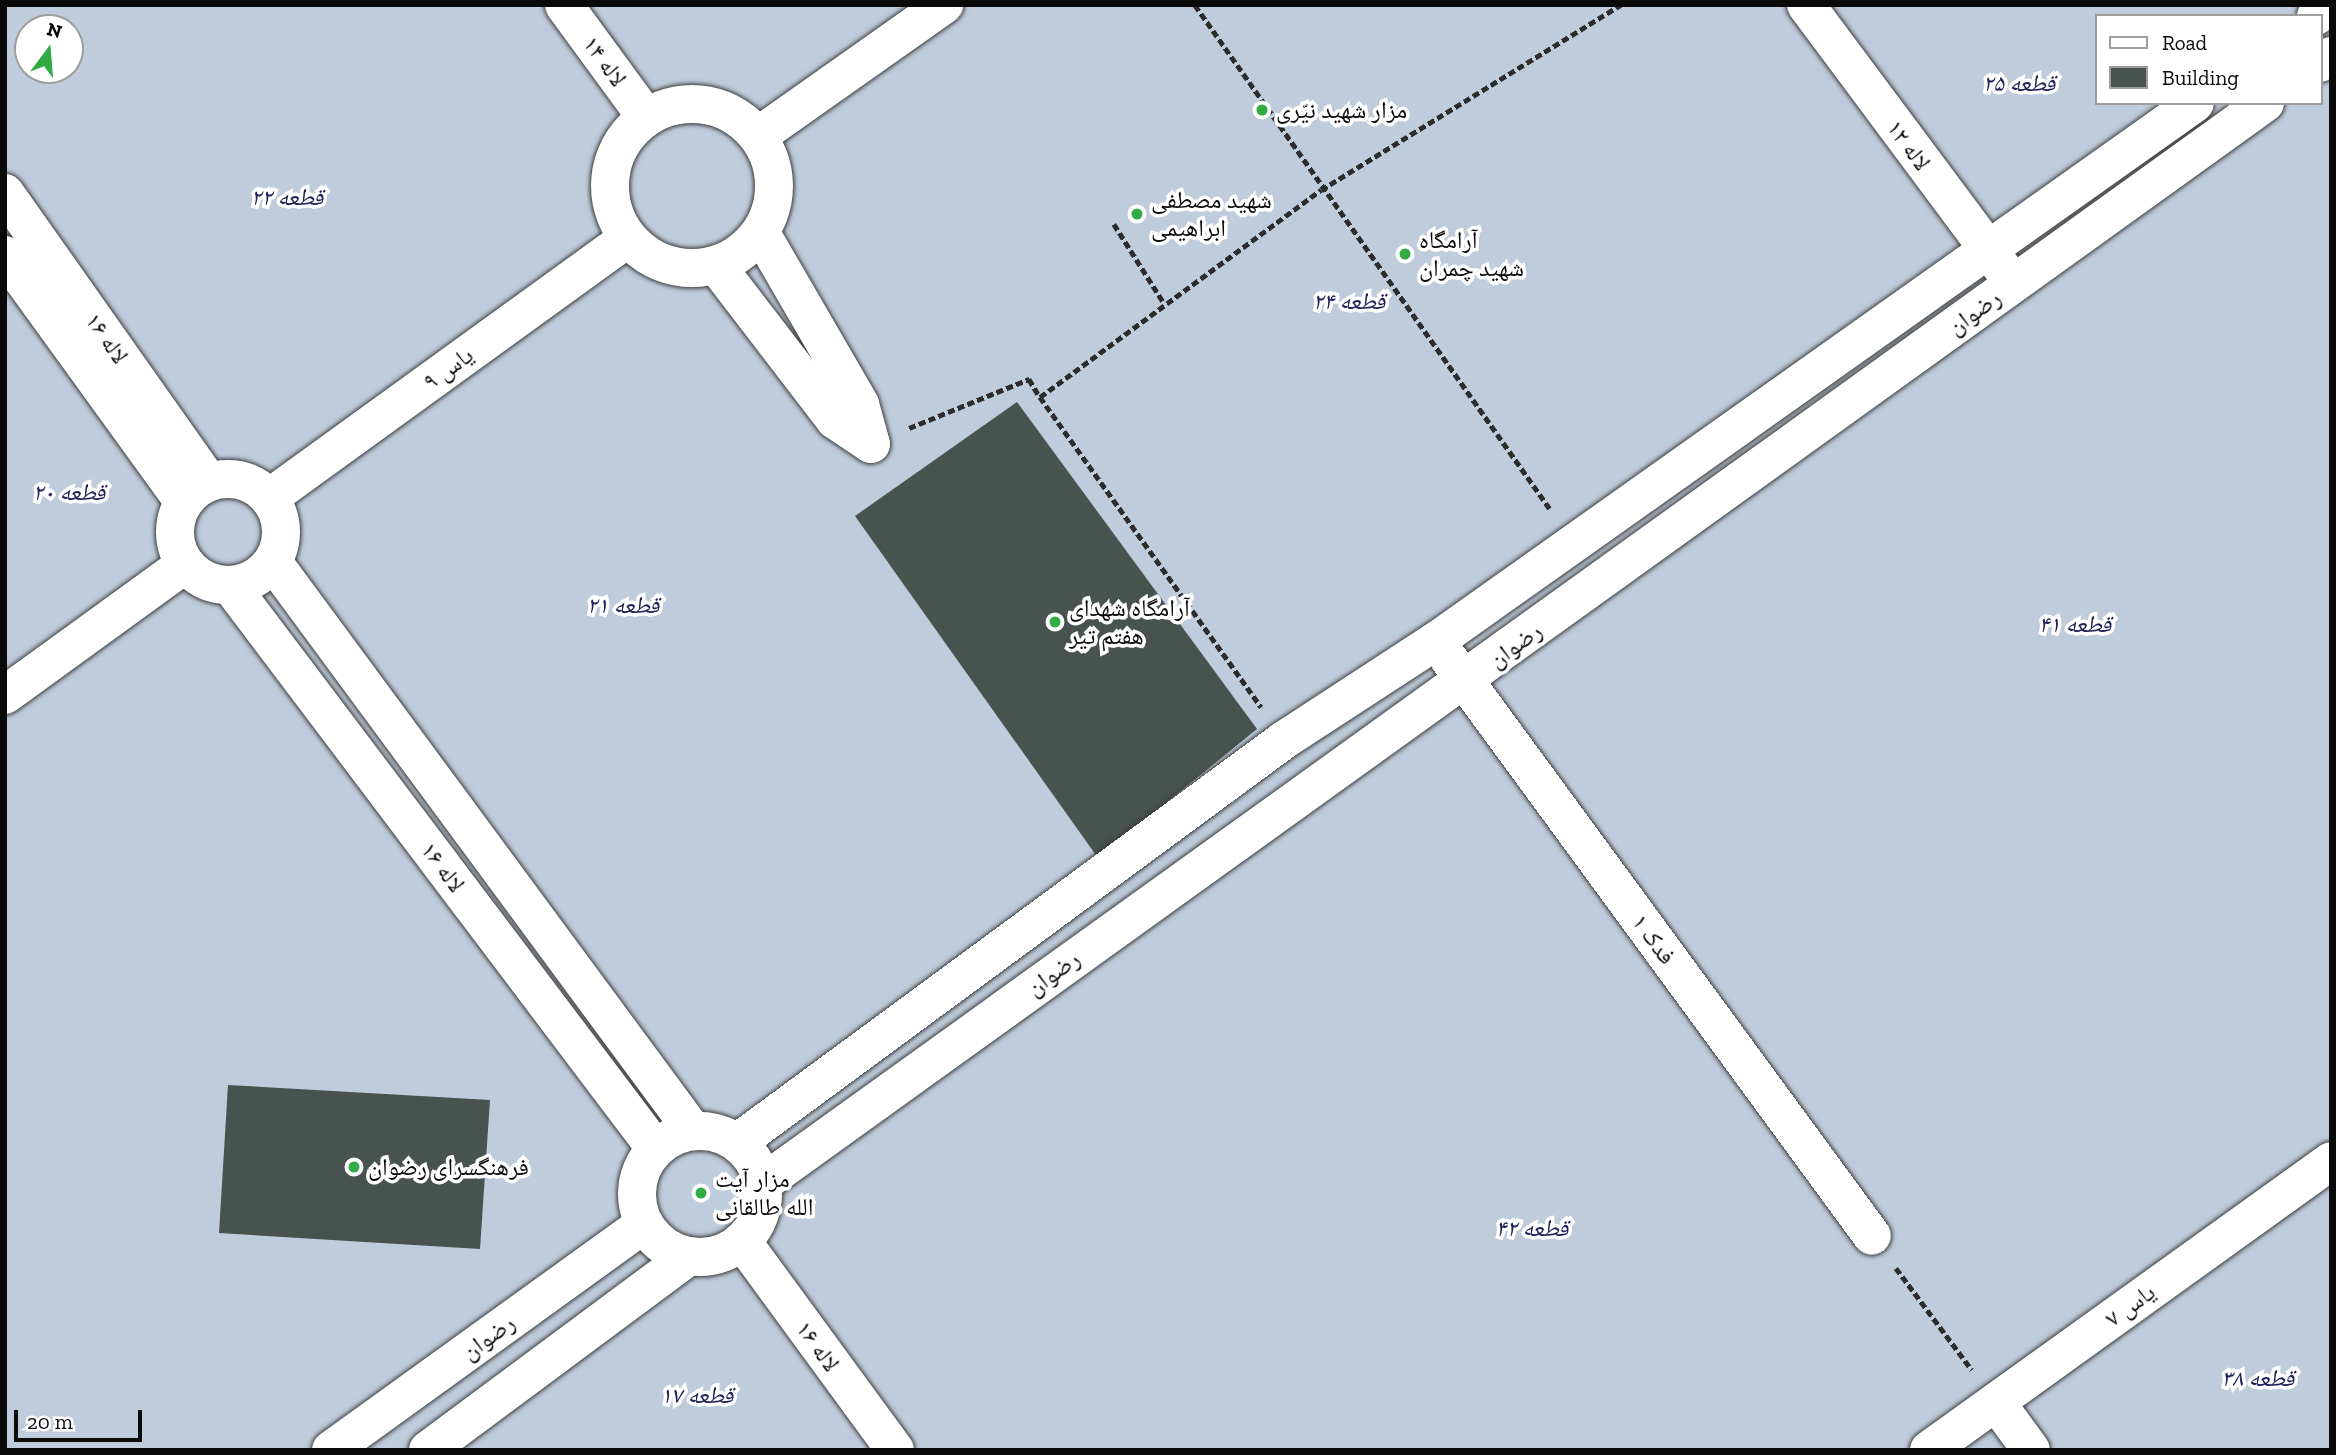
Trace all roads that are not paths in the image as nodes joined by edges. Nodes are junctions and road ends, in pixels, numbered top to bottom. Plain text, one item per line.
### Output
1 (564, 5) edge
2 (944, 5) edge
3 (1806, 5) edge
4 (2192, 105) edge
5 (2261, 105) edge
6 (646, 117) junction
7 (758, 136) junction
8 (5, 194) edge
9 (761, 233) junction
10 (628, 238) junction
11 (1989, 253) junction
12 (5, 255) edge
13 (716, 265) junction
14 (2014, 284) junction
15 (196, 492) junction
16 (269, 498) junction
17 (273, 562) junction
18 (185, 564) junction
19 (230, 585) junction
20 (1436, 641) junction
21 (1465, 681) junction
22 (5, 695) edge
23 (1149, 839) junction
24 (1180, 882) junction
25 (693, 1131) junction
26 (738, 1142) junction
27 (655, 1148) junction
28 (2331, 1161) edge
29 (763, 1183) junction
30 (644, 1224) junction
31 (1872, 1236) road end
32 (742, 1241) junction
33 (689, 1256) junction
34 (1996, 1402) junction
35 (331, 1450) edge
36 (428, 1450) edge
37 (895, 1450) edge
38 (1929, 1450) edge
39 (2031, 1450) edge

1 - 6 lane, لاله ۱۴
2 - 7 lane
3 - 11 lane, لاله ۱۲
4 - 11 lane, رضوان
5 - 14 lane, رضوان
6 - 7 lane
6 - 10 lane
7 - 9 lane
8 - 15 lane, لاله ۱۶
9 - 13 lane
9 - 13 lane
10 - 13 lane
10 - 16 lane, یاس ۹
11 - 14 lane, لاله ۱۲
11 - 20 lane, رضوان
12 - 15 lane, لاله ۱۶
14 - 21 lane, رضوان
15 - 16 lane
15 - 18 lane
16 - 17 lane
17 - 19 lane
17 - 25 lane
18 - 19 lane
18 - 22 lane
19 - 27 lane, لاله ۱۶
20 - 21 lane, فدک ۱
20 - 23 lane, رضوان
21 - 24 lane, رضوان
21 - 31 lane, فدک ۱
23 - 24 lane
23 - 26 lane, رضوان
24 - 29 lane, رضوان
25 - 26 lane
25 - 27 lane
26 - 29 lane
27 - 30 lane
28 - 34 lane, یاس ۷
29 - 32 lane
30 - 33 lane
30 - 35 lane, رضوان
32 - 33 lane
32 - 37 lane, لاله ۱۶
33 - 36 lane
34 - 38 lane, یاس ۷
34 - 39 lane

